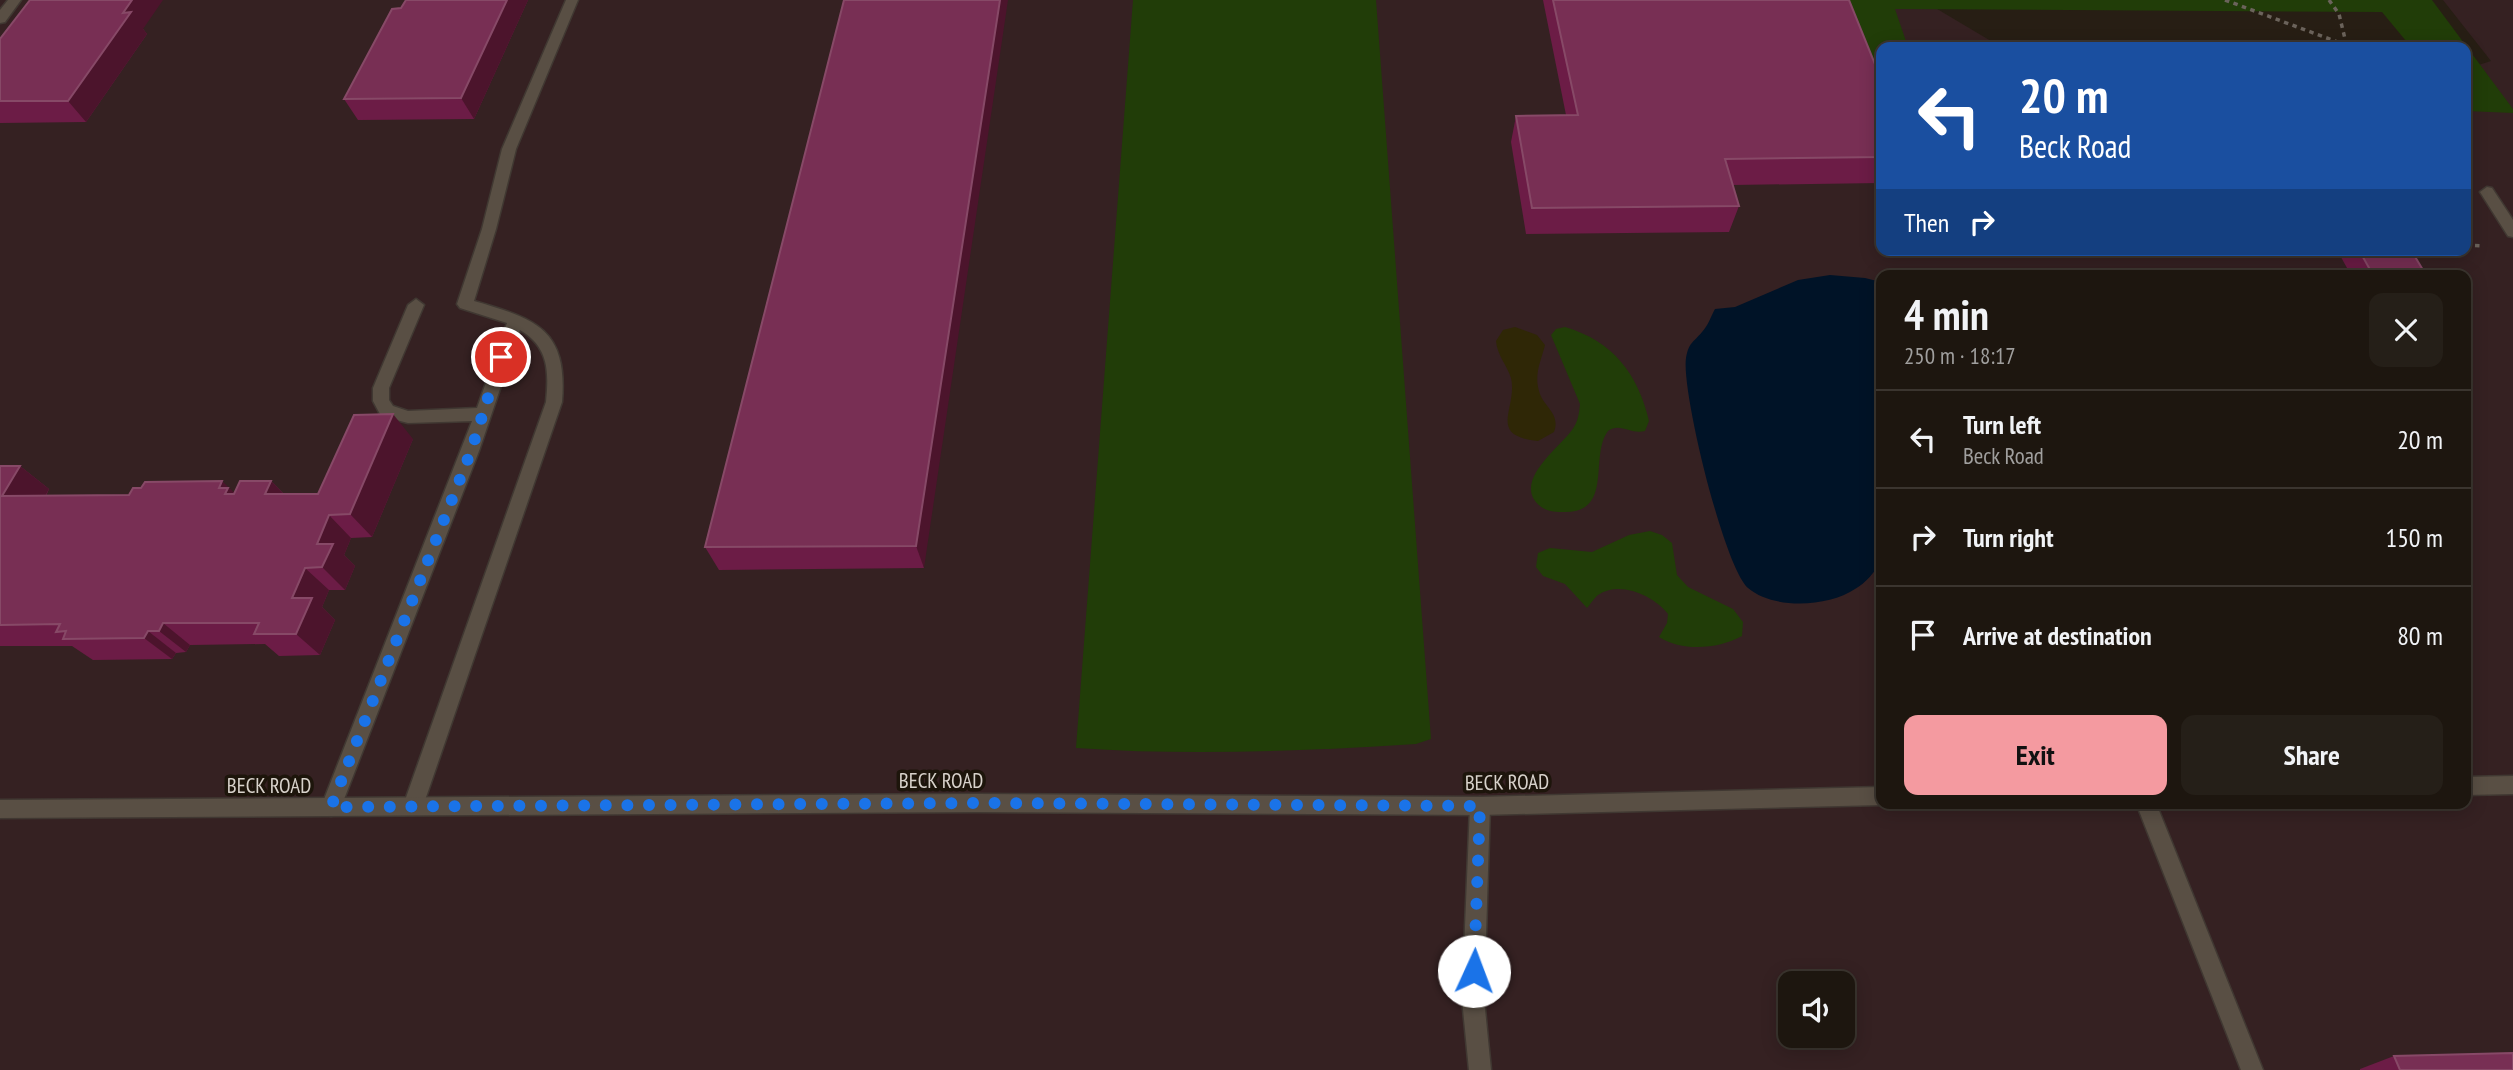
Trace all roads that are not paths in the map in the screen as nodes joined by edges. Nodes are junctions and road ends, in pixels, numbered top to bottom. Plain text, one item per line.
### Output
1 (15, 0) edge
2 (572, 0) edge
3 (0, 19) edge
4 (2487, 192) dead end
5 (2513, 232) edge
6 (416, 305) dead end
7 (516, 320) junction
8 (483, 414) junction
9 (2513, 785) edge
10 (2471, 786) edge
11 (1876, 796) edge
12 (412, 806) junction
13 (1480, 806) junction
14 (331, 807) junction
15 (0, 809) edge
16 (2148, 809) edge
17 (1480, 1070) edge
18 (2252, 1070) edge

1 - 3 street
2 - 7 street
4 - 5 street
6 - 8 street
7 - 8 street
7 - 12 street
8 - 14 street
9 - 10 street
11 - 13 street, BECK ROAD
12 - 13 street, BECK ROAD
12 - 14 street, BECK ROAD
13 - 17 street
14 - 15 street, BECK ROAD
16 - 18 street

